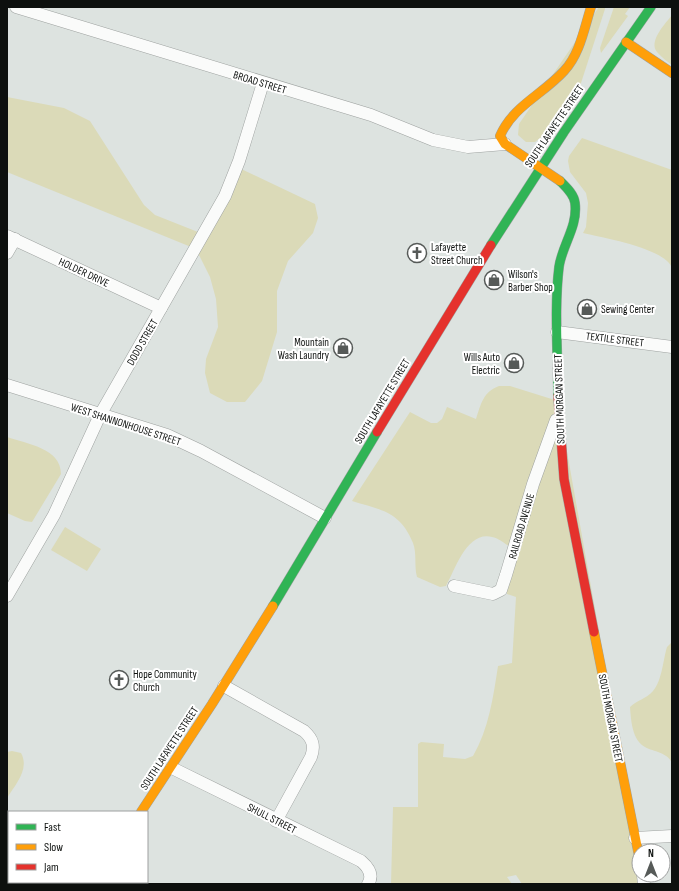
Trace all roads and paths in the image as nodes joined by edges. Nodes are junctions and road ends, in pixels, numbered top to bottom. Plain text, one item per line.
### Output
1 (16, 7) edge
2 (591, 7) edge
3 (651, 7) edge
4 (626, 42) junction
5 (672, 73) edge
6 (263, 83) junction
7 (505, 144) junction
8 (540, 167) junction
9 (11, 238) edge
10 (7, 252) edge
11 (161, 308) junction
12 (557, 332) junction
13 (672, 346) edge
14 (7, 385) edge
15 (100, 415) junction
16 (558, 416) junction
17 (325, 518) junction
18 (11, 581) edge
19 (454, 586) dead end
20 (7, 596) edge
21 (224, 686) junction
22 (172, 768) junction
23 (142, 811) edge
24 (276, 821) junction
25 (672, 836) edge
26 (635, 838) junction
27 (636, 843) edge
28 (368, 884) edge

1 - 6 street, BROAD STREET
2 - 7 main road
3 - 4 main road, SOUTH LAFAYETTE STREET
4 - 5 main road
4 - 8 main road, SOUTH LAFAYETTE STREET
6 - 7 street, BROAD STREET
6 - 11 street, DODD STREET
7 - 8 main road, SOUTH MORGAN STREET
8 - 12 main road, SOUTH MORGAN STREET
8 - 17 main road, SOUTH LAFAYETTE STREET
9 - 10 street
9 - 11 street, HOLDER DRIVE
11 - 15 street, DODD STREET
12 - 13 street, TEXTILE STREET
12 - 16 main road, SOUTH MORGAN STREET
14 - 15 street, WEST SHANNONHOUSE STREET
15 - 17 street, WEST SHANNONHOUSE STREET
15 - 18 street, DODD STREET
16 - 19 street, RAILROAD AVENUE
16 - 26 main road, SOUTH MORGAN STREET
17 - 21 main road, SOUTH LAFAYETTE STREET
18 - 20 street, DODD STREET
21 - 22 main road, SOUTH LAFAYETTE STREET
21 - 24 street
22 - 23 main road, SOUTH LAFAYETTE STREET
22 - 24 street, SHULL STREET
24 - 28 street, SHULL STREET
25 - 26 street
26 - 27 main road, SOUTH MORGAN STREET

